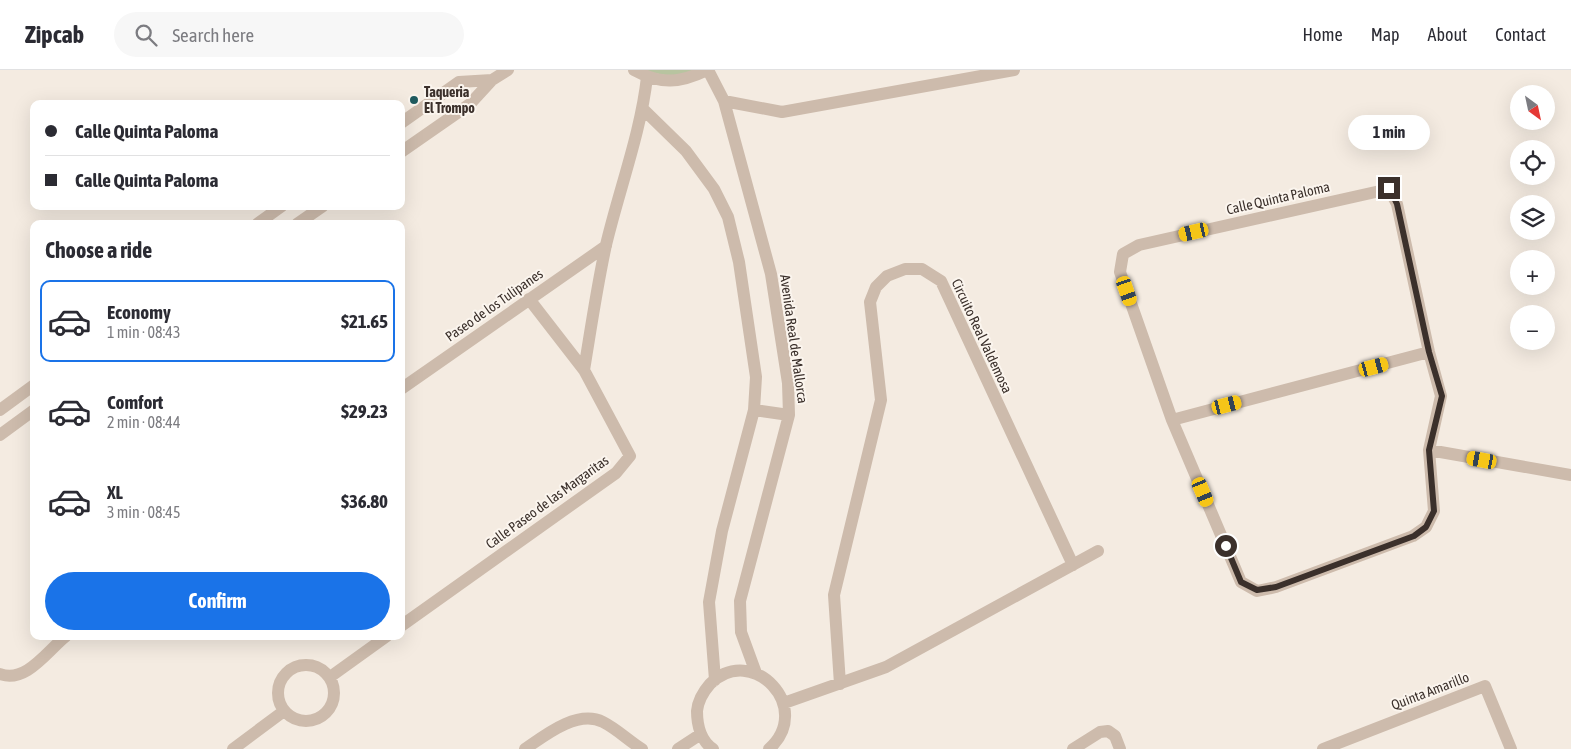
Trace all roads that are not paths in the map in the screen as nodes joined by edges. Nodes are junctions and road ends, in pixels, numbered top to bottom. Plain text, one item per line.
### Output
1 (508, 70) edge
2 (634, 70) edge
3 (707, 70) edge
4 (1014, 70) edge
5 (647, 77) junction
6 (492, 80) junction
7 (724, 101) junction
8 (643, 109) junction
9 (405, 120) edge
10 (405, 149) edge
11 (276, 210) edge
12 (316, 210) edge
13 (263, 220) edge
14 (303, 220) edge
15 (606, 246) junction
16 (529, 300) junction
17 (1429, 352) junction
18 (584, 370) junction
19 (405, 387) edge
20 (30, 388) edge
21 (0, 410) edge
22 (754, 410) junction
23 (30, 413) edge
24 (789, 414) junction
25 (1172, 420) junction
26 (0, 435) edge
27 (1429, 450) junction
28 (1571, 475) edge
29 (1098, 551) dead end
30 (1072, 565) junction
31 (405, 623) edge
32 (62, 640) edge
33 (381, 640) edge
34 (756, 673) junction
35 (0, 674) edge
36 (330, 677) junction
37 (715, 680) junction
38 (840, 684) junction
39 (784, 703) junction
40 (284, 711) junction
41 (701, 734) junction
42 (774, 747) edge
43 (233, 749) edge
44 (525, 749) edge
45 (642, 749) edge
46 (678, 749) edge
47 (713, 749) edge
48 (1073, 749) edge
49 (1120, 749) edge
50 (1323, 749) edge
51 (1511, 749) edge

1 - 6 street
2 - 5 street
3 - 5 street
3 - 7 street, Avenida Real de Mallorca
4 - 7 street
5 - 8 street
6 - 9 street
6 - 10 street
7 - 24 street, Avenida Real de Mallorca
8 - 15 street
8 - 22 street
11 - 13 street
12 - 14 street
15 - 16 street, Paseo de los Tulipanes
15 - 18 street
16 - 18 street, Calle Paseo de las Margaritas
16 - 19 street, Paseo de los Tulipanes
17 - 25 street
17 - 25 street, Calle Quinta Paloma
17 - 27 street, Calle Quinta Paloma
18 - 31 street, Calle Paseo de las Margaritas
20 - 21 street
22 - 24 street
22 - 37 street
23 - 26 street
24 - 34 street, Avenida Real de Mallorca
25 - 27 street, Calle Quinta Paloma
27 - 28 street
29 - 30 street
30 - 38 street
30 - 38 street, Circuito Real Valdemosa
32 - 35 street
33 - 36 street
34 - 37 street
34 - 39 street
36 - 40 street
36 - 40 street
37 - 41 street
38 - 39 street
39 - 42 street
40 - 43 street
41 - 46 street
41 - 47 street
44 - 45 street
48 - 49 street
50 - 51 street, Quinta Amarillo

